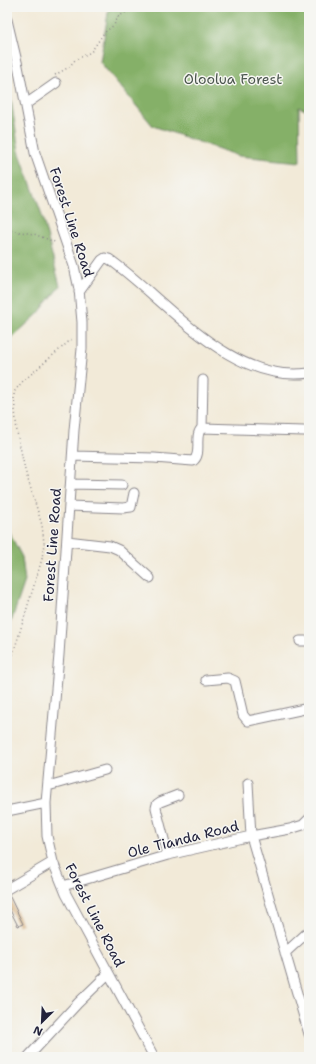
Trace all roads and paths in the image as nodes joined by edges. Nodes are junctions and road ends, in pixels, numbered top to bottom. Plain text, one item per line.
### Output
1 (129, 7) edge
2 (7, 20) edge
3 (53, 81) joint
4 (26, 104) junction
5 (7, 230) edge
6 (68, 247) junction
7 (79, 292) junction
8 (82, 330) junction
9 (309, 372) edge
10 (203, 380) dead end
11 (202, 428) junction
12 (304, 431) dead end
13 (73, 456) junction
14 (71, 484) junction
15 (122, 485) dead end
16 (134, 493) dead end
17 (69, 506) junction
18 (66, 541) junction
19 (150, 578) dead end
20 (7, 674) edge
21 (206, 680) dead end
22 (309, 708) edge
23 (105, 770) dead end
24 (248, 783) dead end
25 (48, 786) junction
26 (178, 795) dead end
27 (46, 804) junction
28 (7, 811) edge
29 (309, 818) edge
30 (251, 836) junction
31 (168, 855) junction
32 (52, 862) junction
33 (63, 886) junction
34 (7, 889) edge
35 (309, 931) edge
36 (285, 952) junction
37 (108, 974) junction
38 (309, 1034) edge
39 (150, 1055) edge
40 (28, 1057) edge

1 - 3 path
2 - 4 street, Forest Line Road
3 - 4 street
4 - 6 street, Forest Line Road
5 - 6 path
6 - 7 street, Forest Line Road
7 - 8 street, Forest Line Road
7 - 9 street
8 - 13 street, Forest Line Road
8 - 20 path
10 - 11 street
11 - 12 street
11 - 13 street
13 - 14 street, Forest Line Road
14 - 15 street
14 - 17 street, Forest Line Road
16 - 17 street
17 - 18 street, Forest Line Road
18 - 19 street
18 - 25 street, Forest Line Road
21 - 22 street
23 - 25 street
24 - 30 street
25 - 27 street, Forest Line Road
26 - 31 street
27 - 28 street
27 - 32 street, Forest Line Road
29 - 30 street, Ole Tianda Road
30 - 31 street, Ole Tianda Road
30 - 36 street
31 - 33 street, Ole Tianda Road
32 - 33 street, Forest Line Road
32 - 34 street
33 - 37 street, Forest Line Road
35 - 36 street
36 - 38 street
37 - 39 street, Forest Line Road
37 - 40 street

